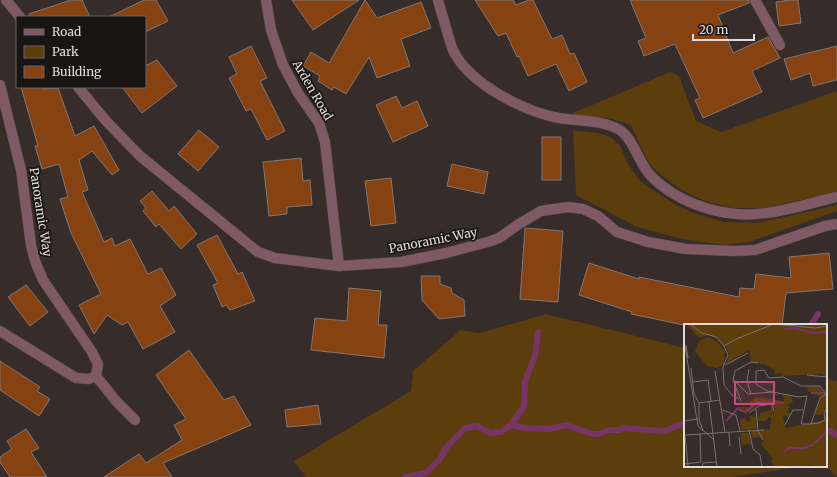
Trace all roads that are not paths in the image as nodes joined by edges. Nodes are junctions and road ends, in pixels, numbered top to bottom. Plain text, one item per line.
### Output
1 (6, 0) edge
2 (266, 0) edge
3 (438, 0) edge
4 (755, 0) edge
5 (19, 16) edge
6 (780, 45) dead end
7 (0, 85) edge
8 (79, 88) edge
9 (837, 197) edge
10 (837, 224) edge
11 (339, 266) junction
12 (0, 331) edge
13 (96, 376) junction
14 (135, 420) dead end

1 - 5 street
2 - 11 street, Arden Road
3 - 9 street
4 - 6 street
7 - 13 street, Panoramic Way
8 - 11 street, Panoramic Way
10 - 11 street, Panoramic Way
12 - 13 street
13 - 14 street

